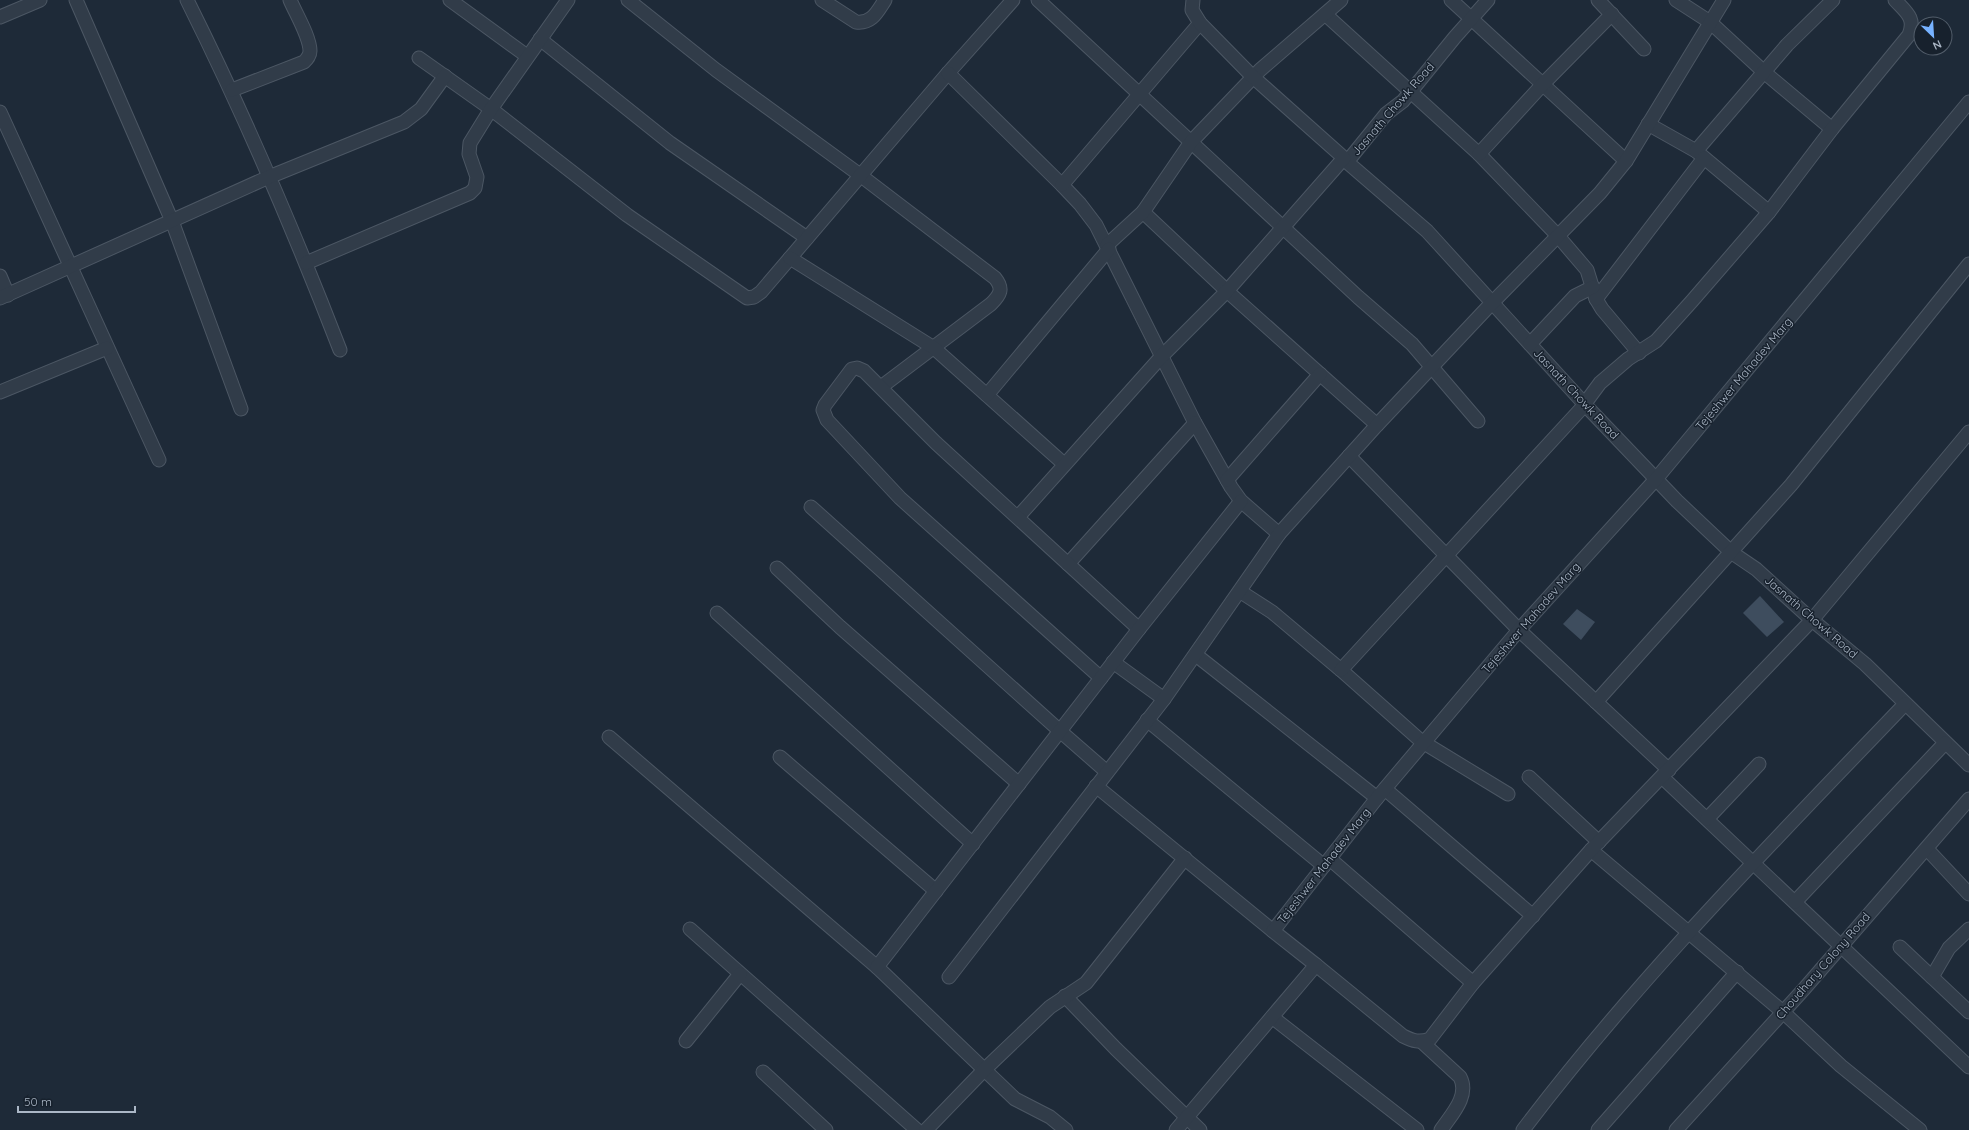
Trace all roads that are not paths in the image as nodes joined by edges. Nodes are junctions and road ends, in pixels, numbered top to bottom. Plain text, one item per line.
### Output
1 (40, 0) edge
2 (76, 0) edge
3 (187, 0) edge
4 (290, 0) edge
5 (450, 0) edge
6 (628, 0) edge
7 (822, 0) edge
8 (885, 0) edge
9 (1013, 0) edge
10 (1038, 0) edge
11 (1193, 0) edge
12 (1341, 0) edge
13 (1451, 0) edge
14 (1488, 0) edge
15 (1598, 0) edge
16 (1676, 0) edge
17 (1724, 0) edge
18 (1833, 0) edge
19 (1895, 0) edge
20 (564, 1) edge
21 (1325, 14) junction
22 (1612, 14) junction
23 (0, 18) edge
24 (1472, 18) junction
25 (1710, 22) junction
26 (1200, 23) junction
27 (540, 39) junction
28 (1644, 49) dead end
29 (527, 56) junction
30 (419, 58) dead end
31 (1764, 72) junction
32 (948, 73) junction
33 (445, 76) junction
34 (1254, 77) junction
35 (1543, 84) junction
36 (232, 90) junction
37 (1410, 91) junction
38 (1139, 94) junction
39 (1969, 102) edge
40 (491, 109) junction
41 (0, 112) edge
42 (1648, 124) junction
43 (1832, 129) junction
44 (1191, 142) junction
45 (1479, 154) junction
46 (1700, 155) junction
47 (1626, 161) junction
48 (860, 174) junction
49 (269, 177) junction
50 (1062, 185) junction
51 (1142, 212) junction
52 (1769, 212) junction
53 (172, 221) junction
54 (1283, 227) junction
55 (1558, 236) junction
56 (807, 238) junction
57 (1108, 247) junction
58 (790, 258) junction
59 (306, 263) junction
60 (1969, 264) edge
61 (70, 267) junction
62 (0, 276) edge
63 (1227, 292) junction
64 (1595, 293) junction
65 (4, 297) edge
66 (1492, 303) junction
67 (1530, 344) junction
68 (108, 348) junction
69 (934, 348) junction
70 (340, 350) dead end
71 (1639, 353) junction
72 (1162, 357) junction
73 (1431, 368) junction
74 (1320, 374) junction
75 (881, 387) junction
76 (0, 392) edge
77 (987, 395) junction
78 (1584, 404) junction
79 (241, 409) dead end
80 (1478, 421) dead end
81 (1195, 424) junction
82 (1377, 425) junction
83 (1969, 433) edge
84 (1349, 456) junction
85 (159, 460) dead end
86 (1064, 464) junction
87 (1656, 479) junction
88 (1227, 480) junction
89 (1240, 501) junction
90 (812, 507) dead end
91 (1018, 517) junction
92 (1279, 534) junction
93 (1731, 552) junction
94 (1445, 555) junction
95 (1068, 564) junction
96 (777, 568) dead end
97 (1241, 592) junction
98 (717, 613) dead end
99 (1812, 620) junction
100 (1139, 629) junction
101 (1519, 630) junction
102 (1196, 655) junction
103 (1113, 662) junction
104 (1341, 670) junction
105 (1100, 678) junction
106 (1164, 698) junction
107 (1596, 702) junction
108 (1904, 704) junction
109 (1147, 720) junction
110 (1060, 732) junction
111 (609, 737) dead end
112 (1424, 743) junction
113 (1945, 743) junction
114 (780, 757) dead end
115 (1759, 764) dead end
116 (1969, 765) edge
117 (1107, 772) junction
118 (1666, 774) junction
119 (1529, 777) dead end
120 (1019, 784) junction
121 (1096, 786) junction
122 (1381, 793) junction
123 (1508, 794) dead end
124 (1969, 799) edge
125 (1707, 819) junction
126 (973, 844) junction
127 (1595, 846) junction
128 (1927, 849) junction
129 (1185, 858) junction
130 (1327, 863) junction
131 (1754, 863) junction
132 (936, 891) junction
133 (1969, 894) edge
134 (1795, 902) junction
135 (1533, 916) junction
136 (1969, 928) edge
137 (690, 929) dead end
138 (1274, 931) junction
139 (1688, 932) junction
140 (1841, 946) junction
141 (1900, 947) dead end
142 (1316, 965) junction
143 (878, 967) junction
144 (1737, 972) junction
145 (740, 974) junction
146 (949, 977) dead end
147 (1932, 977) junction
148 (1473, 983) junction
149 (1065, 996) junction
150 (1783, 1012) junction
151 (1969, 1012) edge
152 (1272, 1017) junction
153 (686, 1041) dead end
154 (1422, 1042) junction
155 (1969, 1068) edge
156 (984, 1070) junction
157 (763, 1072) dead end
158 (1188, 1117) junction
159 (826, 1130) edge
160 (917, 1130) edge
161 (926, 1130) edge
162 (1066, 1130) edge
163 (1176, 1130) edge
164 (1200, 1130) edge
165 (1417, 1130) edge
166 (1441, 1130) edge
167 (1523, 1130) edge
168 (1598, 1130) edge
169 (1676, 1130) edge
170 (1918, 1130) edge

1 - 23 street
2 - 53 street
3 - 36 street
4 - 36 street
5 - 29 street
6 - 48 street
7 - 8 street
9 - 32 street
10 - 38 street
11 - 26 street
12 - 21 street
13 - 24 street
14 - 24 street, Jasnath Chowk Road
15 - 22 street
16 - 25 street
17 - 25 street
18 - 31 street
19 - 43 street
20 - 27 street
21 - 34 street
21 - 37 street
22 - 28 street
22 - 35 street
24 - 35 street
24 - 37 street, Jasnath Chowk Road
25 - 31 street
25 - 42 street
26 - 34 street
26 - 38 street
27 - 29 street
27 - 56 street
29 - 40 street
30 - 33 street
31 - 43 street
31 - 46 street
32 - 48 street
32 - 50 street
33 - 40 street
33 - 49 street
34 - 44 street
34 - 54 street
35 - 45 street
35 - 47 street
36 - 49 street
37 - 45 street
37 - 66 street, Jasnath Chowk Road
38 - 44 street
38 - 50 street
39 - 87 street, Tejeshwer Mahadev Marg
40 - 58 street
40 - 59 street
41 - 61 street
42 - 46 street
42 - 47 street
43 - 52 street
44 - 51 street
44 - 54 street
45 - 55 street
46 - 52 street
46 - 64 street
47 - 55 street
48 - 56 street
48 - 69 street
49 - 53 street
49 - 59 street
50 - 57 street
51 - 57 street
51 - 63 street
52 - 71 street
53 - 61 street
53 - 79 street
54 - 63 street
54 - 73 street
55 - 64 street
55 - 66 street
56 - 58 street
57 - 72 street
57 - 77 street
58 - 69 street
59 - 70 street
60 - 93 street
61 - 65 street
61 - 68 street
62 - 65 street
63 - 72 street
63 - 74 street
64 - 67 street
64 - 71 street
66 - 67 street, Jasnath Chowk Road
66 - 73 street
67 - 78 street, Jasnath Chowk Road
68 - 76 street
68 - 85 street
69 - 75 street
69 - 77 street
71 - 78 street
72 - 81 street
72 - 86 street
73 - 80 street
73 - 82 street
74 - 82 street
74 - 88 street
75 - 91 street
75 - 105 street
77 - 86 street
78 - 87 street, Jasnath Chowk Road
78 - 94 street
81 - 88 street
81 - 95 street
82 - 84 street
83 - 99 street
84 - 92 street
84 - 94 street
86 - 91 street
87 - 93 street, Jasnath Chowk Road
87 - 101 street, Tejeshwer Mahadev Marg
88 - 89 street
89 - 92 street
89 - 100 street
90 - 110 street
91 - 95 street
92 - 97 street
93 - 99 street, Jasnath Chowk Road
93 - 107 street
94 - 101 street
94 - 104 street
95 - 100 street
96 - 120 street
97 - 102 street
97 - 104 street
98 - 126 street
99 - 108 street, Jasnath Chowk Road
99 - 118 street
100 - 103 street
101 - 107 street
101 - 112 street, Tejeshwer Mahadev Marg
102 - 106 street
102 - 122 street
103 - 105 street
103 - 106 street
104 - 112 street
105 - 110 street
106 - 109 street
107 - 118 street
108 - 113 street, Jasnath Chowk Road
108 - 131 street
109 - 117 street
109 - 130 street
110 - 117 street
110 - 120 street
111 - 143 street
112 - 122 street, Tejeshwer Mahadev Marg
112 - 123 street
113 - 116 street, Jasnath Chowk Road
113 - 134 street
114 - 132 street
115 - 125 street
117 - 121 street
118 - 125 street
118 - 127 street
119 - 127 street
120 - 126 street
121 - 129 street
121 - 146 street
122 - 130 street, Tejeshwer Mahadev Marg
122 - 135 street
124 - 128 street, Choudhary Colony Road
125 - 131 street
126 - 132 street
127 - 135 street
127 - 139 street
128 - 133 street
128 - 140 street, Choudhary Colony Road
129 - 138 street
129 - 149 street
130 - 138 street, Tejeshwer Mahadev Marg
130 - 148 street
131 - 134 street
131 - 139 street
132 - 143 street
134 - 140 street
135 - 148 street
136 - 147 street
137 - 145 street
138 - 142 street, Tejeshwer Mahadev Marg
139 - 144 street
139 - 167 street
140 - 150 street, Choudhary Colony Road
140 - 155 street
141 - 147 street
142 - 152 street
142 - 154 street, Tejeshwer Mahadev Marg
143 - 156 street
144 - 150 street
144 - 168 street
145 - 153 street
145 - 160 street
147 - 151 street
148 - 154 street
149 - 156 street
149 - 158 street
150 - 169 street, Choudhary Colony Road
150 - 170 street
152 - 158 street
152 - 165 street
154 - 166 street
156 - 161 street
156 - 162 street
157 - 159 street
158 - 163 street
158 - 164 street

